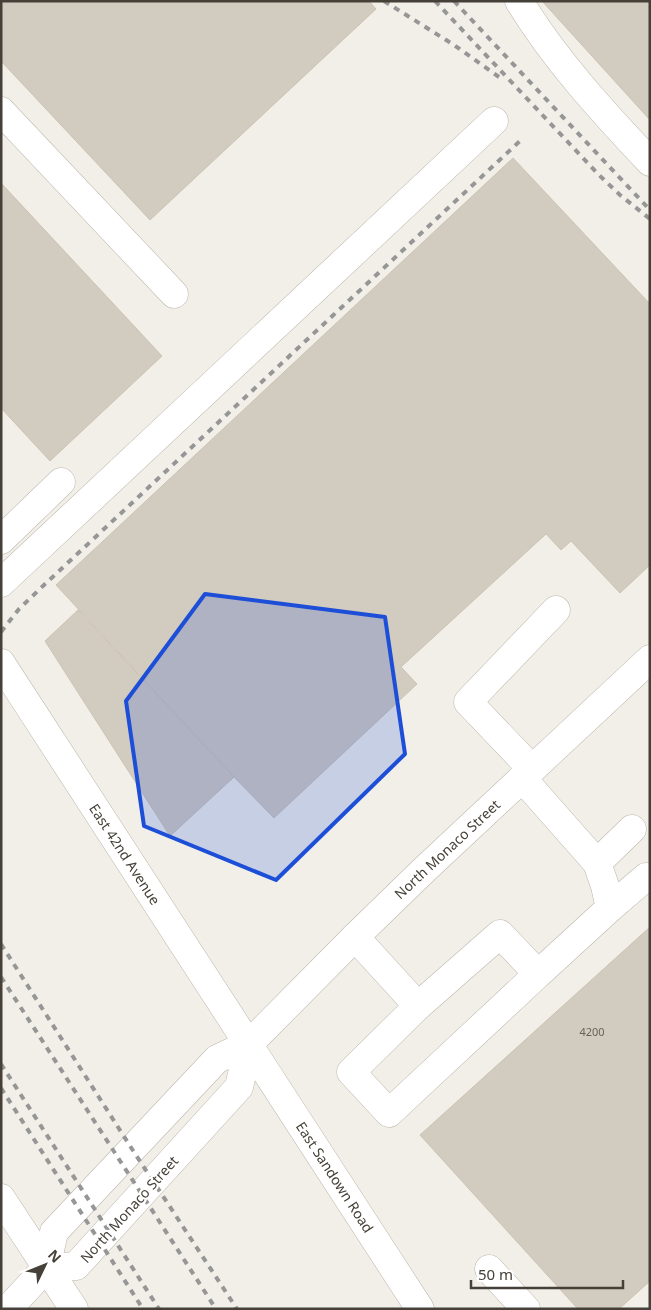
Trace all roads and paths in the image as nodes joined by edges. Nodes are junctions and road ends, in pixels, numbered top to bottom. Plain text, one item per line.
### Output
1 (519, 1) edge
2 (1, 111) edge
3 (494, 121) dead end
4 (650, 162) edge
5 (174, 294) dead end
6 (61, 482) dead end
7 (1, 540) edge
8 (1, 583) edge
9 (556, 610) dead end
10 (650, 659) edge
11 (1, 663) edge
12 (527, 774) junction
13 (632, 829) dead end
14 (597, 863) junction
15 (650, 877) edge
16 (610, 908) junction
17 (355, 936) junction
18 (538, 974) junction
19 (418, 1006) junction
20 (249, 1044) junction
21 (1, 1198) edge
22 (46, 1268) junction
23 (489, 1269) dead end
24 (8, 1309) edge
25 (74, 1309) edge
26 (420, 1309) edge
27 (526, 1309) edge

1 - 4 street
2 - 5 street
3 - 8 street
6 - 7 street
9 - 12 street
10 - 12 street, North Monaco Street
11 - 20 street, East 42nd Avenue
12 - 14 street
12 - 17 street, North Monaco Street
13 - 14 street
14 - 16 street
15 - 16 street
16 - 18 street
17 - 19 street
17 - 20 street, North Monaco Street
18 - 19 street
18 - 19 street
20 - 22 street, North Monaco Street
20 - 22 street, North Monaco Street
20 - 26 street, East Sandown Road
21 - 22 street
22 - 24 street
22 - 25 street
23 - 27 street

